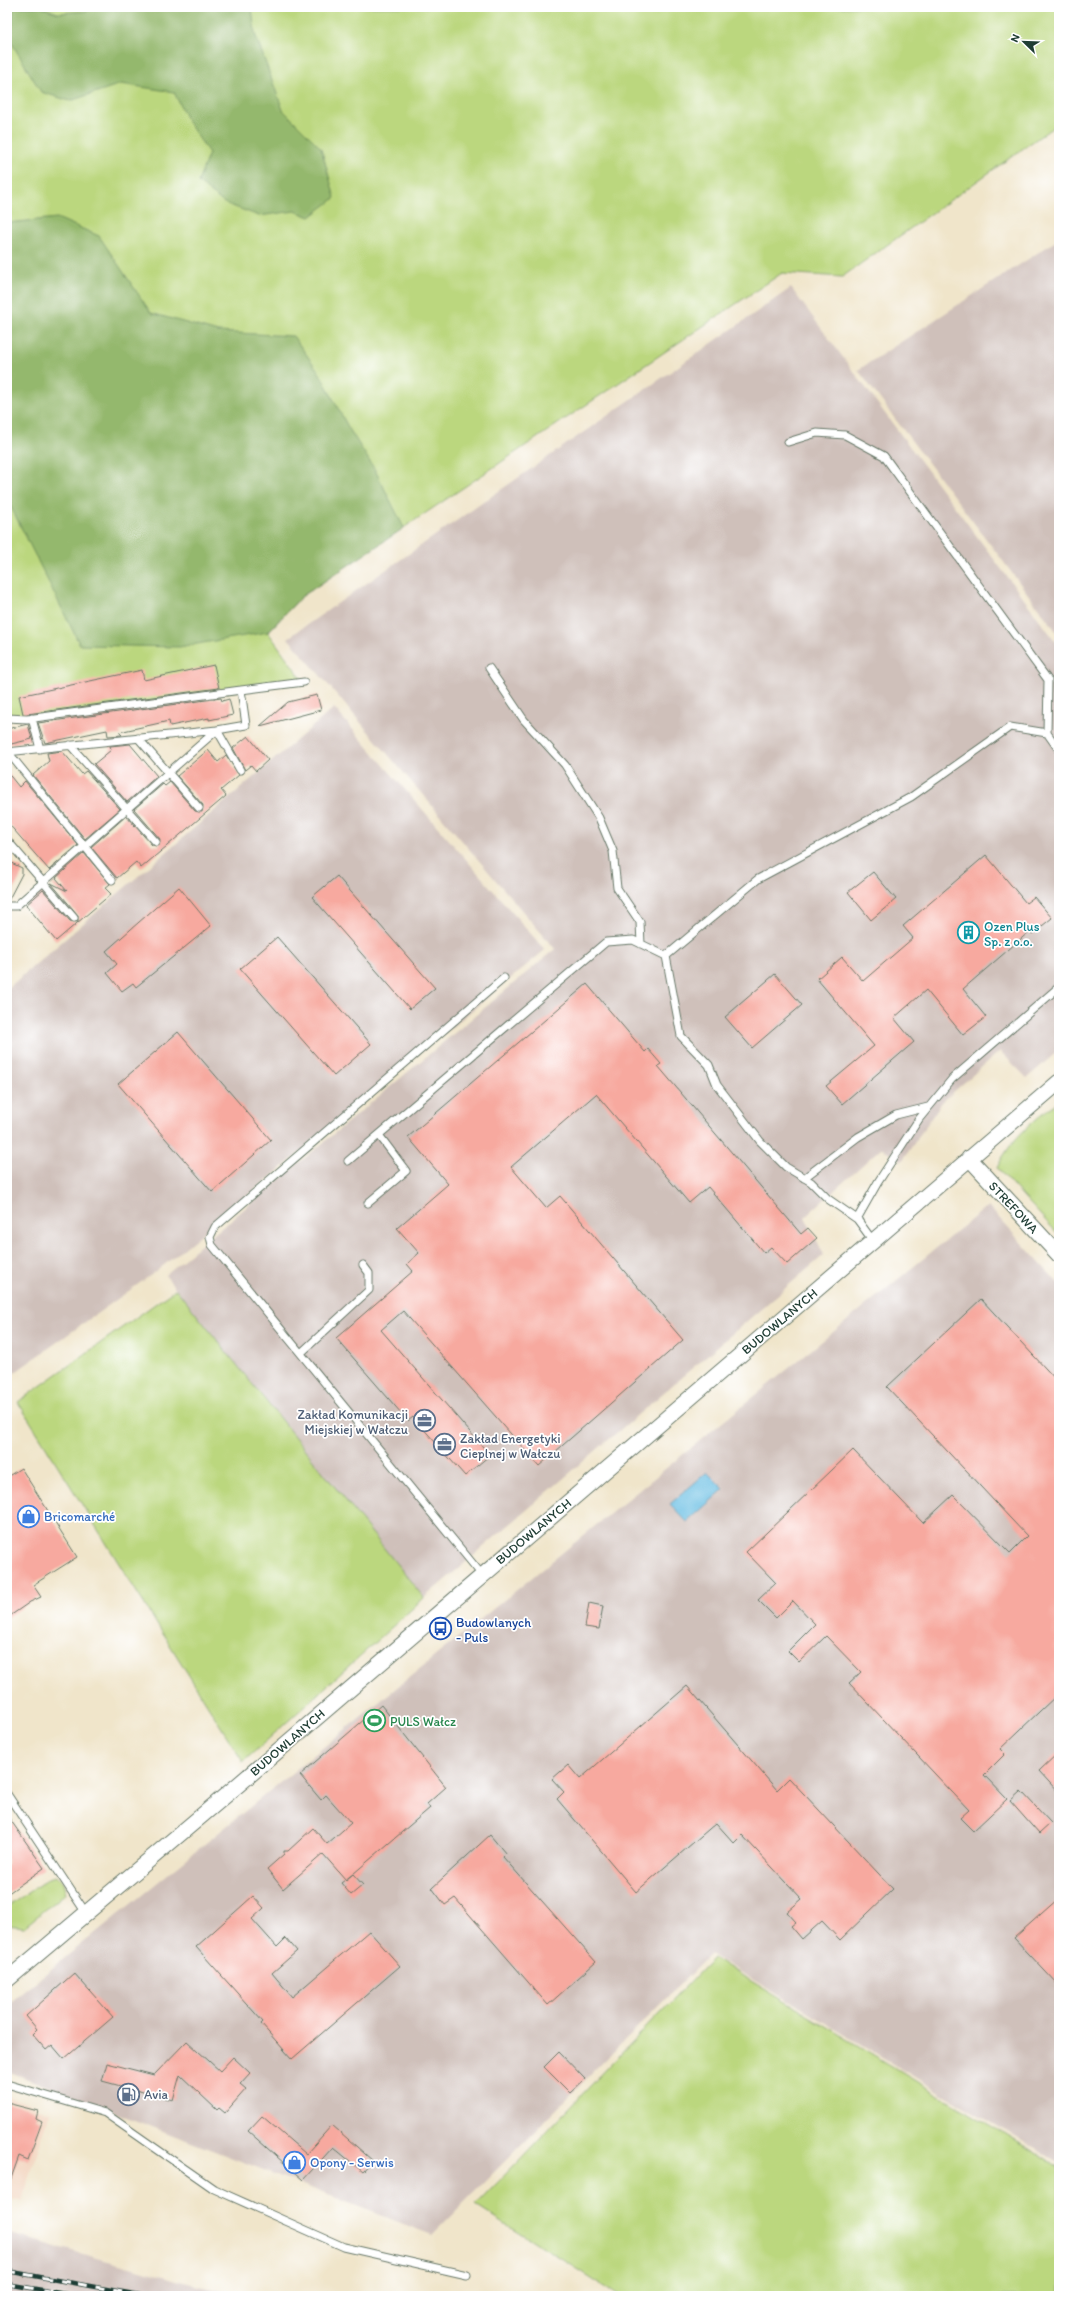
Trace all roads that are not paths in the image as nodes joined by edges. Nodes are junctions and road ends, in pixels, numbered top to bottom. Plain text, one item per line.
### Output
1 (788, 442) dead end
2 (489, 668) dead end
3 (304, 682) dead end
4 (241, 690) junction
5 (7, 718) edge
6 (32, 718) junction
7 (217, 730) junction
8 (1047, 733) junction
9 (138, 738) junction
10 (70, 745) junction
11 (40, 748) junction
12 (1059, 750) edge
13 (7, 752) edge
14 (240, 770) dead end
15 (169, 773) junction
16 (199, 808) dead end
17 (127, 809) junction
18 (7, 840) edge
19 (156, 842) dead end
20 (85, 846) junction
21 (112, 880) dead end
22 (44, 882) junction
23 (7, 906) edge
24 (74, 918) dead end
25 (641, 944) junction
26 (666, 956) junction
27 (504, 978) dead end
28 (1059, 987) edge
29 (1059, 1082) edge
30 (929, 1107) junction
31 (379, 1134) junction
32 (970, 1158) junction
33 (348, 1161) dead end
34 (804, 1178) junction
35 (368, 1203) dead end
36 (857, 1219) junction
37 (873, 1241) junction
38 (1059, 1255) edge
39 (363, 1265) dead end
40 (301, 1353) junction
41 (482, 1575) junction
42 (7, 1794) edge
43 (86, 1913) junction
44 (7, 1980) edge
45 (7, 2084) edge
46 (467, 2275) dead end

1 - 8 lane
2 - 25 lane
3 - 4 lane
4 - 6 lane
4 - 7 lane
5 - 6 lane
6 - 11 lane
7 - 9 lane
7 - 14 lane
7 - 15 lane
8 - 12 lane
8 - 26 lane
9 - 10 lane
9 - 15 lane
10 - 11 lane
10 - 17 lane
11 - 13 lane
13 - 20 lane
15 - 16 lane
15 - 17 lane
17 - 19 lane
17 - 20 lane
18 - 22 lane
20 - 21 lane
20 - 22 lane
22 - 23 lane
22 - 24 lane
25 - 26 lane
25 - 31 lane
26 - 34 lane
27 - 40 lane
28 - 30 lane
29 - 32 street, BUDOWLANYCH
30 - 34 lane
30 - 36 lane
31 - 33 lane
31 - 35 lane
32 - 37 street, BUDOWLANYCH
32 - 38 street, STREFOWA
34 - 36 lane
36 - 37 lane
37 - 41 street, BUDOWLANYCH
39 - 40 lane
40 - 41 lane
41 - 43 street, BUDOWLANYCH
42 - 43 lane
43 - 44 street, BUDOWLANYCH
45 - 46 lane

